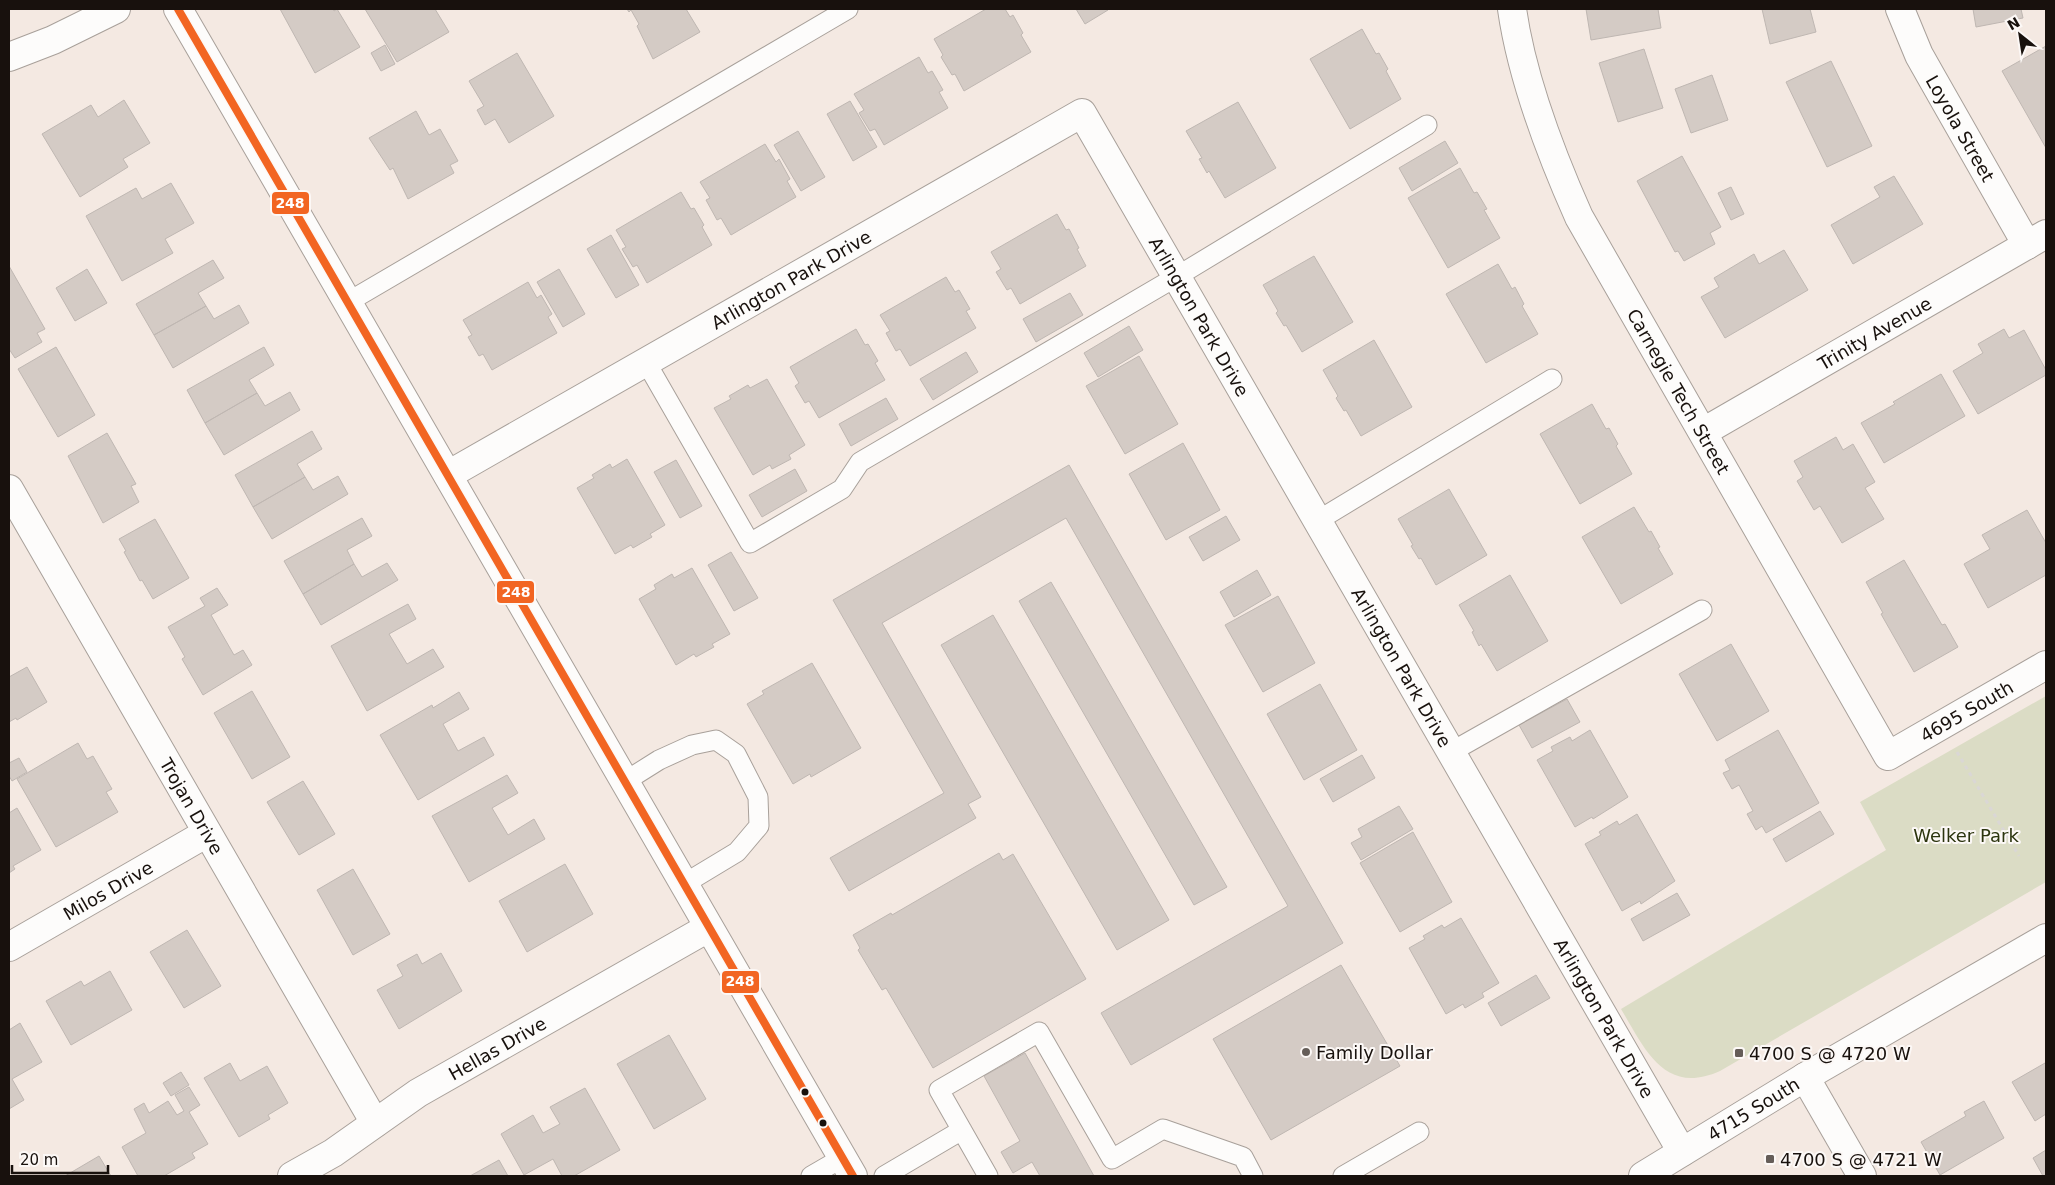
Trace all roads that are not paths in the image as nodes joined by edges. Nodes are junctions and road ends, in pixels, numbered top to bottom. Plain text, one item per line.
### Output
1 (116, 9) edge
2 (178, 9) edge
3 (848, 9) edge
4 (1512, 9) edge
5 (1900, 9) edge
6 (9, 57) edge
7 (1427, 125) dead end
8 (2037, 239) edge
9 (1176, 277) junction
10 (348, 302) junction
11 (646, 362) junction
12 (1552, 379) dead end
13 (1703, 432) junction
14 (448, 475) junction
15 (9, 490) edge
16 (1317, 520) junction
17 (1702, 610) dead end
18 (2046, 665) edge
19 (1451, 752) junction
20 (1888, 756) joint
21 (624, 782) junction
22 (207, 832) junction
23 (684, 884) junction
24 (708, 928) junction
25 (2046, 938) edge
26 (9, 947) edge
27 (1805, 1077) junction
28 (375, 1123) junction
29 (962, 1130) junction
30 (1419, 1132) dead end
31 (1682, 1152) junction
32 (848, 1167) edge
33 (292, 1176) edge
34 (811, 1176) edge
35 (884, 1176) edge
36 (988, 1176) edge
37 (1253, 1176) edge
38 (1343, 1176) edge
39 (1643, 1176) edge
40 (1862, 1176) edge

1 - 6 street
2 - 10 street
3 - 10 lane
4 - 13 street, Carnegie Tech Street
5 - 8 street, Loyola Street
7 - 9 lane
8 - 13 street, Trinity Avenue
9 - 11 street, Arlington Park Drive
9 - 11 lane
9 - 16 street, Arlington Park Drive
10 - 14 street
11 - 14 street, Arlington Park Drive
12 - 16 lane
13 - 20 street, Carnegie Tech Street
14 - 21 street
15 - 22 street, Trojan Drive
16 - 19 street, Arlington Park Drive
17 - 19 lane
18 - 20 street, 4695 South
19 - 31 street, Arlington Park Drive
21 - 23 street
21 - 23 lane
22 - 26 street, Milos Drive
22 - 28 street, Trojan Drive
23 - 24 street
24 - 28 street, Hellas Drive
24 - 32 street
25 - 27 street, 4715 South
27 - 31 street, 4715 South
27 - 40 street
28 - 33 street, Hellas Drive
29 - 35 lane
29 - 36 lane
29 - 37 lane
30 - 38 lane
31 - 39 street, 4715 South
32 - 34 lane

